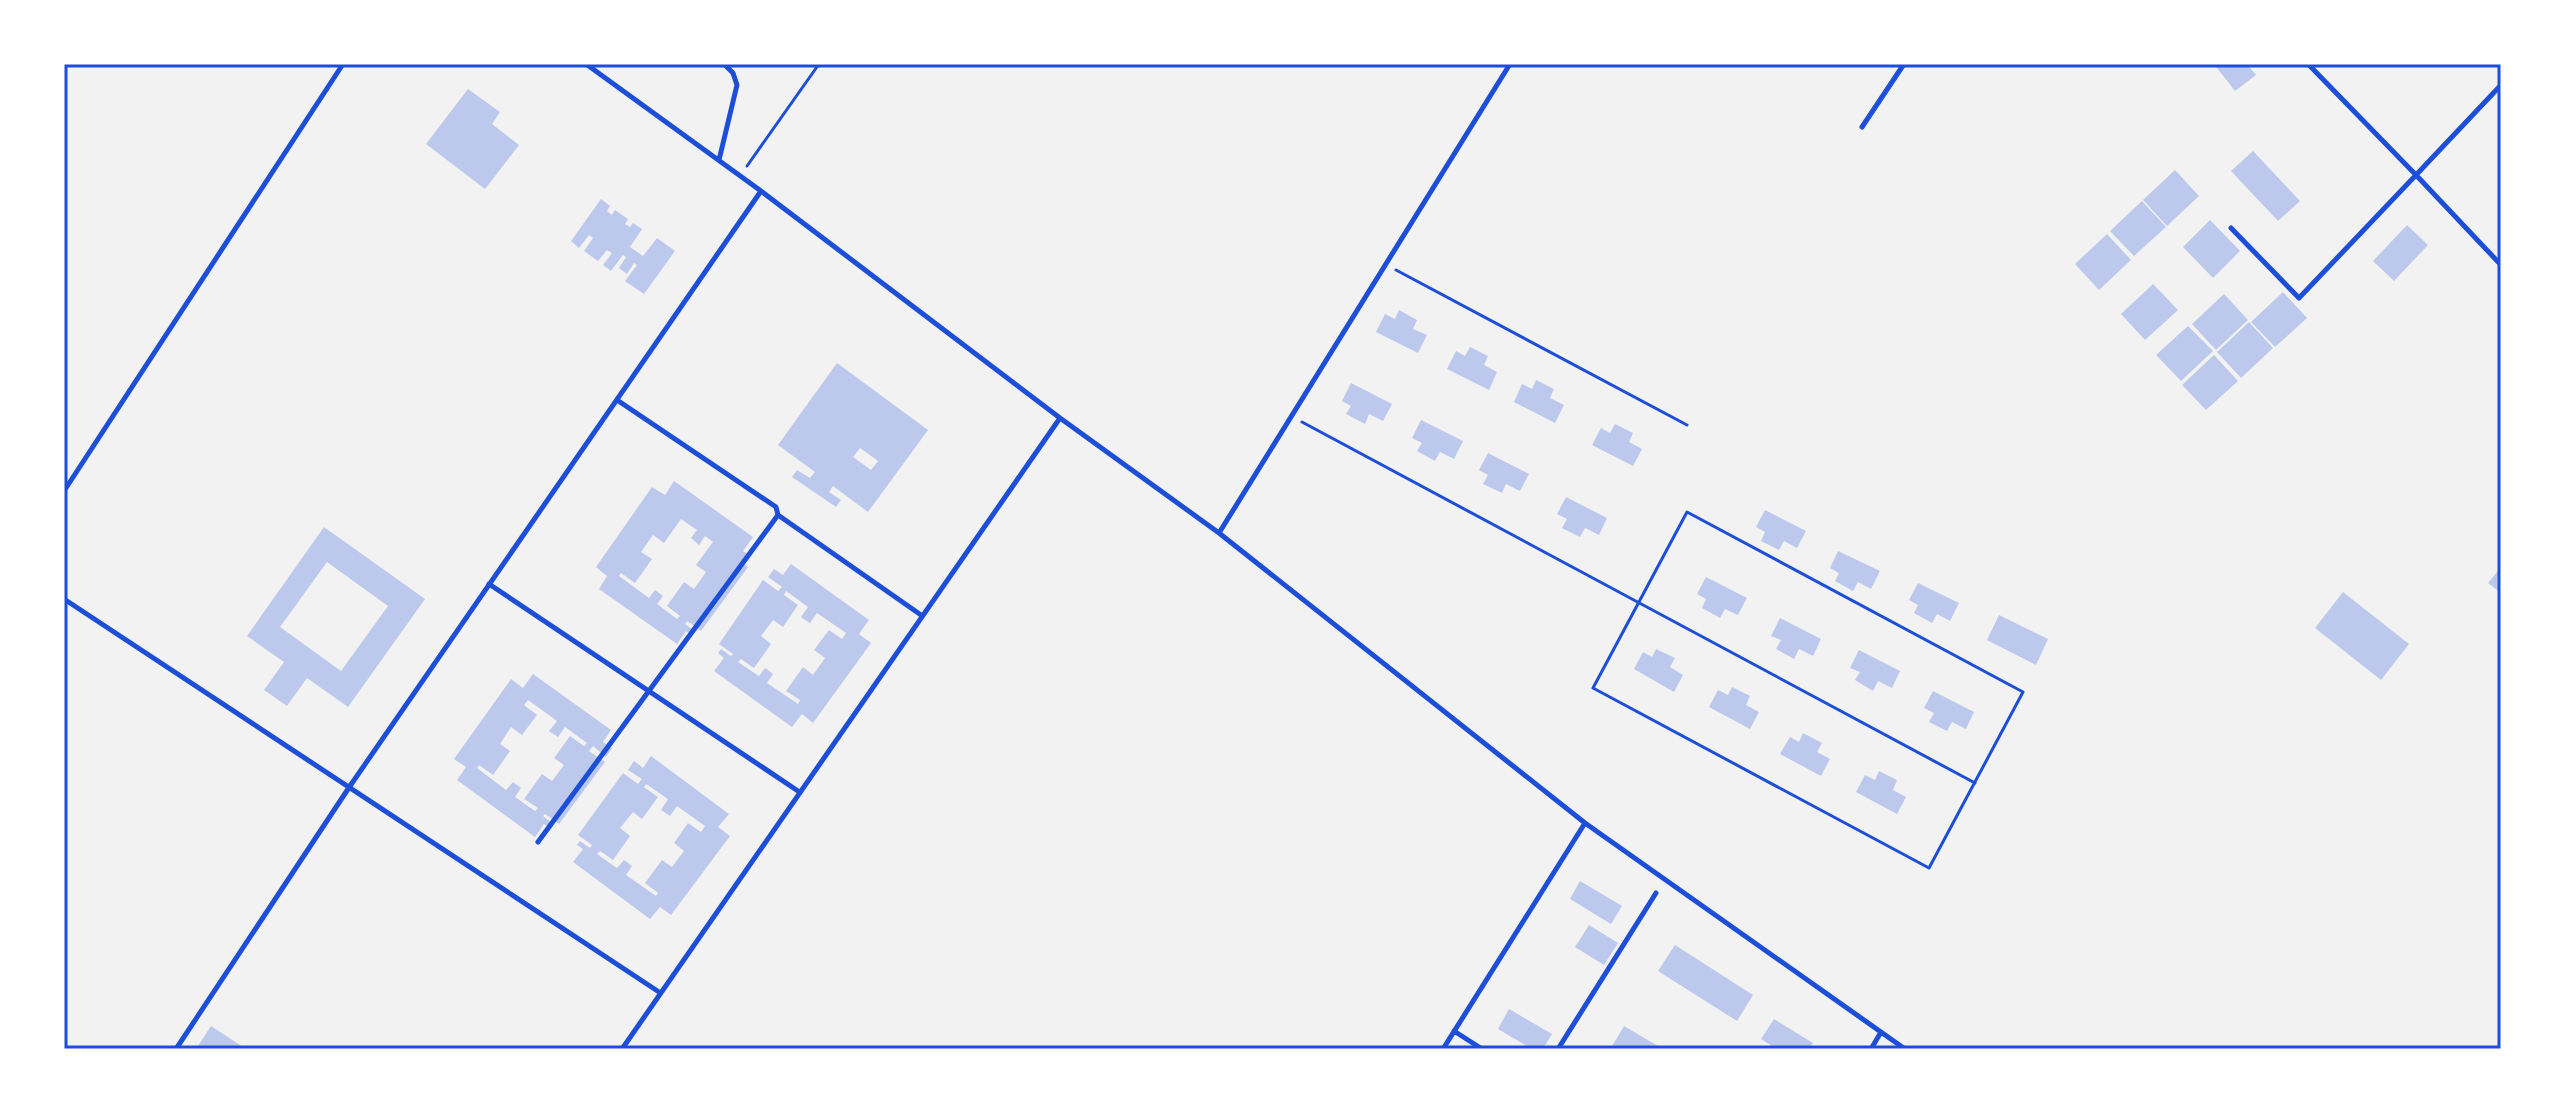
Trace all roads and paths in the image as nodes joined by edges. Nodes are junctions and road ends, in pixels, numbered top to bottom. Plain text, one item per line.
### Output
1 (343, 64) edge
2 (586, 64) edge
3 (724, 64) edge
4 (819, 64) edge
5 (1510, 64) edge
6 (1904, 64) edge
7 (2308, 64) edge
8 (2501, 85) edge
9 (1862, 127) dead end
10 (719, 160) junction
11 (2416, 175) junction
12 (740, 176) junction
13 (761, 191) junction
14 (2231, 228) dead end
15 (1385, 265) junction
16 (2501, 265) edge
17 (617, 400) junction
18 (1292, 416) junction
19 (1060, 418) junction
20 (1687, 425) dead end
21 (64, 491) edge
22 (778, 515) junction
23 (1219, 533) junction
24 (489, 584) junction
25 (64, 599) edge
26 (1639, 603) junction
27 (921, 615) junction
28 (649, 691) junction
29 (1975, 783) junction
30 (350, 786) junction
31 (798, 791) junction
32 (1585, 823) junction
33 (538, 842) dead end
34 (1656, 893) dead end
35 (659, 992) junction
36 (1454, 1031) junction
37 (1881, 1032) junction
38 (176, 1049) edge
39 (622, 1049) edge
40 (1443, 1049) edge
41 (1482, 1049) edge
42 (1558, 1049) edge
43 (1871, 1049) edge
44 (1905, 1049) edge

1 - 21 lane
2 - 10 lane
3 - 10 lane
4 - 12 path
5 - 15 lane
6 - 9 lane
7 - 11 lane
8 - 11 lane
10 - 12 lane
11 - 14 lane
11 - 16 lane
12 - 13 lane
13 - 17 lane
13 - 19 lane
15 - 18 lane
15 - 20 path
17 - 22 lane
17 - 24 lane
18 - 23 lane
18 - 26 path
19 - 23 lane
19 - 27 lane
22 - 27 lane
22 - 28 lane
23 - 32 lane
24 - 28 lane
24 - 30 lane
25 - 30 lane
26 - 29 path
26 - 29 path
26 - 29 path
27 - 31 lane
28 - 31 lane
28 - 33 lane
30 - 35 lane
30 - 38 lane
31 - 35 lane
32 - 36 lane
32 - 37 lane
34 - 42 lane
35 - 39 lane
36 - 40 lane
36 - 41 lane
37 - 43 lane
37 - 44 lane

